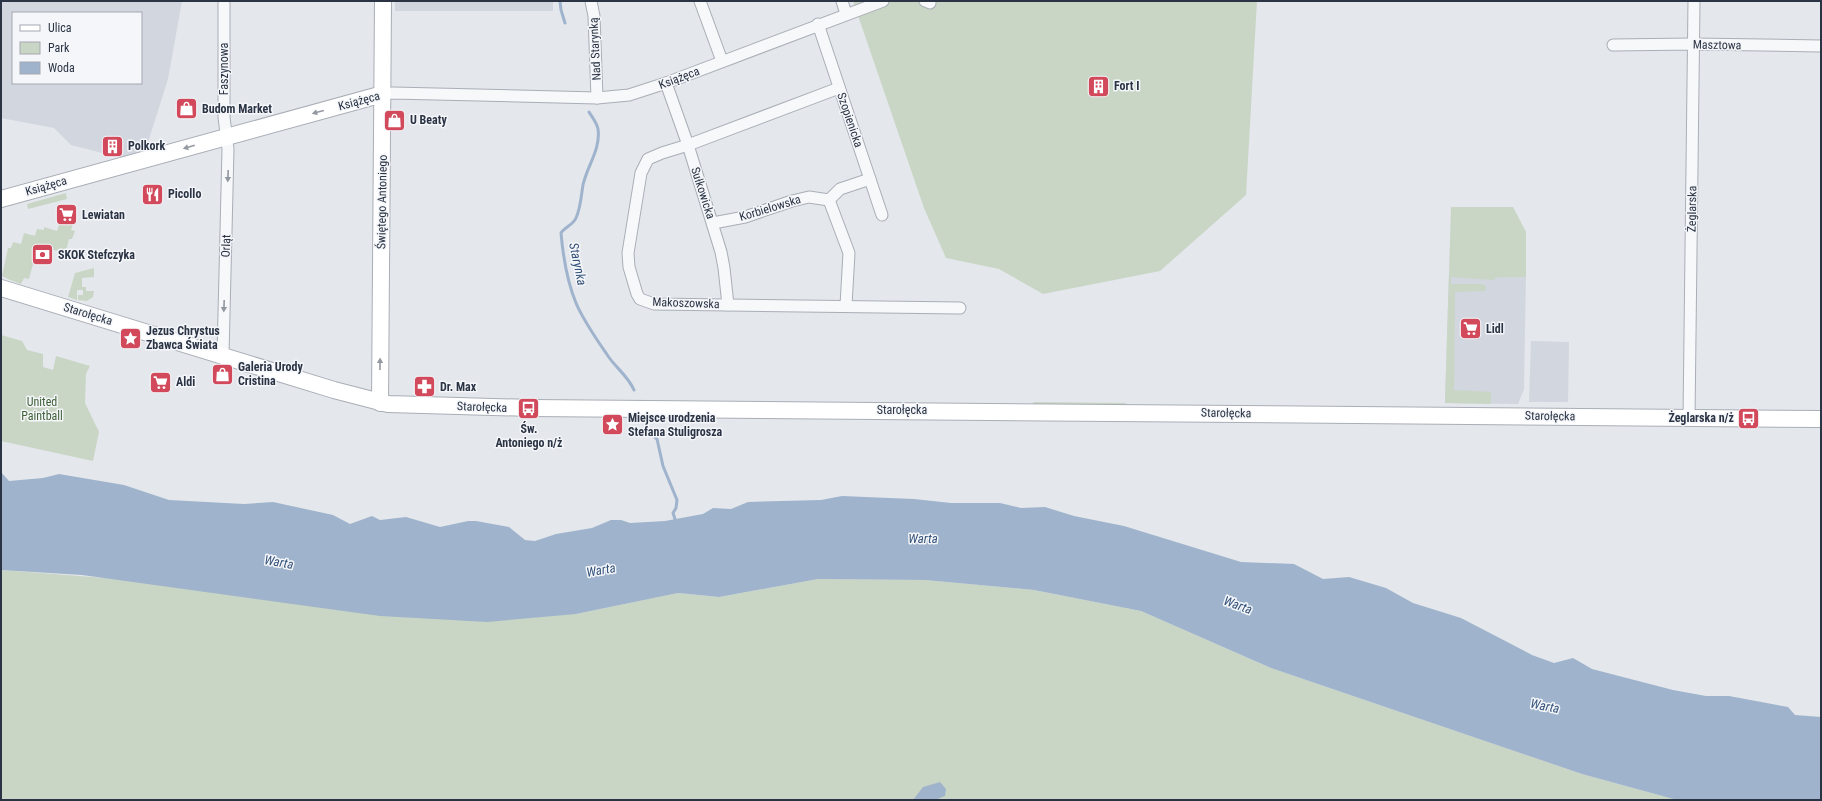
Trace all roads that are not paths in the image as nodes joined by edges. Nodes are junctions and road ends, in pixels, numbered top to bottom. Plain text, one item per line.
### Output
1 (224, 1) edge
2 (383, 1) edge
3 (591, 1) edge
4 (700, 1) edge
5 (842, 1) edge
6 (882, 1) edge
7 (1694, 1) edge
8 (846, 14) junction
9 (818, 24) junction
10 (1693, 44) junction
11 (1613, 46) dead end
12 (1821, 46) edge
13 (722, 61) junction
14 (666, 83) junction
15 (839, 88) junction
16 (383, 98) junction
17 (597, 98) junction
18 (227, 137) junction
19 (688, 145) junction
20 (870, 179) junction
21 (1, 199) edge
22 (829, 200) junction
23 (882, 215) dead end
24 (713, 223) junction
25 (1, 288) edge
26 (728, 305) junction
27 (846, 305) junction
28 (960, 308) dead end
29 (223, 355) junction
30 (380, 403) junction
31 (1689, 418) junction
32 (1821, 419) edge

1 - 18 street, Faszynowa
2 - 16 street, Świętego Antoniego
3 - 17 street, Nad Starynką
4 - 13 street
5 - 8 street
6 - 8 street, Książęca
7 - 10 street, Żeglarska
8 - 9 street, Książęca
9 - 13 street, Książęca
9 - 15 street, Szopienicka
10 - 11 street, Masztowa
10 - 12 street, Masztowa
10 - 31 street, Żeglarska
13 - 14 street, Książęca
14 - 17 street, Książęca
14 - 19 street, Sułkowicka
15 - 19 street, Makoszowska
15 - 20 street, Szopienicka
16 - 17 street, Książęca
16 -> 18 street, Książęca
30 -> 16 street, Świętego Antoniego
18 -> 21 street, Książęca
18 -> 29 street, Orląt
19 - 24 street, Sułkowicka
19 - 26 street, Makoszowska
20 - 22 street
20 - 23 street, Szopienicka
22 - 24 street, Korbielowska
22 - 27 street
24 - 26 street, Sułkowicka
25 - 29 street, Starołęcka
26 - 27 street, Makoszowska
27 - 28 street, Makoszowska
29 - 30 street, Starołęcka
30 - 31 street, Starołęcka
31 - 32 street, Starołęcka

